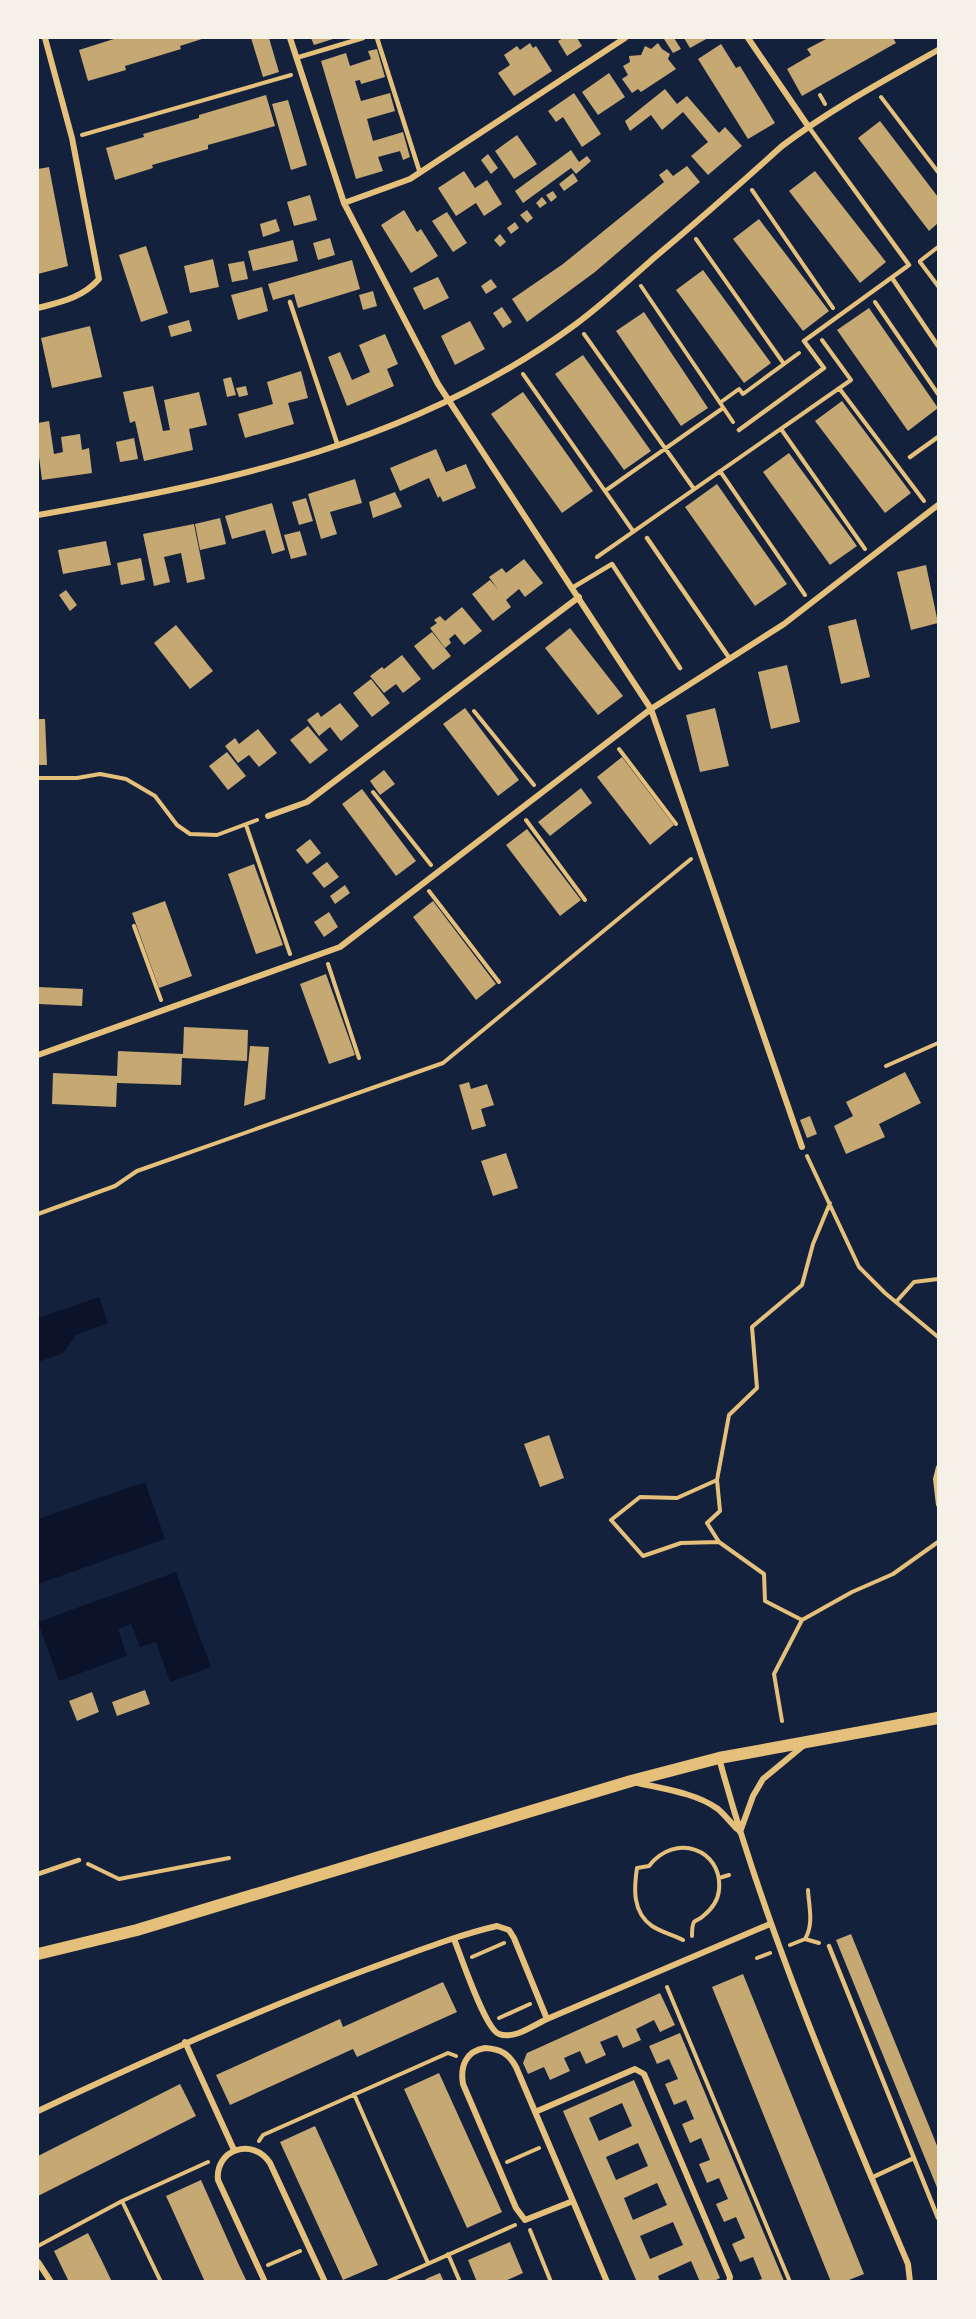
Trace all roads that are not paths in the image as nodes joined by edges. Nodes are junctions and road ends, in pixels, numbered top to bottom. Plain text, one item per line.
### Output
1 (45, 38) edge
2 (290, 38) edge
3 (363, 38) edge
4 (377, 38) edge
5 (625, 38) edge
6 (748, 38) edge
7 (939, 50) edge
8 (296, 58) junction
9 (808, 126) junction
10 (420, 173) junction
11 (344, 203) junction
12 (892, 278) junction
13 (290, 302) dead end
14 (38, 308) edge
15 (939, 346) edge
16 (451, 401) junction
17 (739, 430) road end
18 (939, 437) edge
19 (338, 446) junction
20 (910, 457) dead end
21 (939, 505) edge
22 (38, 515) edge
23 (647, 538) dead end
24 (572, 588) junction
25 (579, 597) junction
26 (730, 659) junction
27 (680, 668) dead end
28 (651, 709) junction
29 (268, 816) road end
30 (38, 1055) edge
31 (802, 1147) road end
32 (939, 1718) edge
33 (809, 1741) junction
34 (719, 1758) junction
35 (631, 1781) junction
36 (740, 1832) junction
37 (79, 1860) road end
38 (38, 1874) edge
39 (770, 1924) junction
40 (454, 1939) junction
41 (829, 1946) road end
42 (38, 1954) edge
43 (547, 2019) junction
44 (500, 2034) junction
45 (184, 2042) junction
46 (494, 2048) junction
47 (38, 2110) edge
48 (535, 2112) junction
49 (234, 2150) junction
50 (914, 2158) junction
51 (871, 2178) junction
52 (573, 2201) junction
53 (939, 2218) edge
54 (38, 2262) edge
55 (51, 2282) edge
56 (265, 2282) edge
57 (325, 2282) edge
58 (607, 2282) edge
59 (729, 2282) edge
60 (910, 2282) edge

1 - 14 street
2 - 8 street
3 - 8 lane
4 - 10 lane
5 - 10 street
6 - 9 street
7 - 9 street
8 - 11 street
9 - 12 lane
9 - 16 street
10 - 11 street
11 - 16 street
12 - 15 lane
12 - 17 lane
13 - 19 lane
16 - 19 street
16 - 24 street
18 - 20 lane
19 - 22 street
21 - 26 street
23 - 26 lane
24 - 25 street
24 - 27 lane
25 - 28 street
25 - 29 street
26 - 28 street
28 - 30 street
28 - 31 street
32 - 33 main road
33 - 34 main road
33 - 36 street
34 - 35 main road
34 - 36 street
35 - 36 street
35 - 42 main road
36 - 39 street
37 - 38 lane
39 - 43 street
39 - 51 street
40 - 43 street
40 - 44 street
40 - 45 street
41 - 50 lane
43 - 44 street
44 - 46 street
45 - 47 street
45 - 49 street
46 - 48 street
46 - 52 street
48 - 52 street
48 - 59 street
49 - 56 street
49 - 57 street
50 - 51 lane
50 - 53 lane
51 - 60 street
52 - 58 street
54 - 55 street

